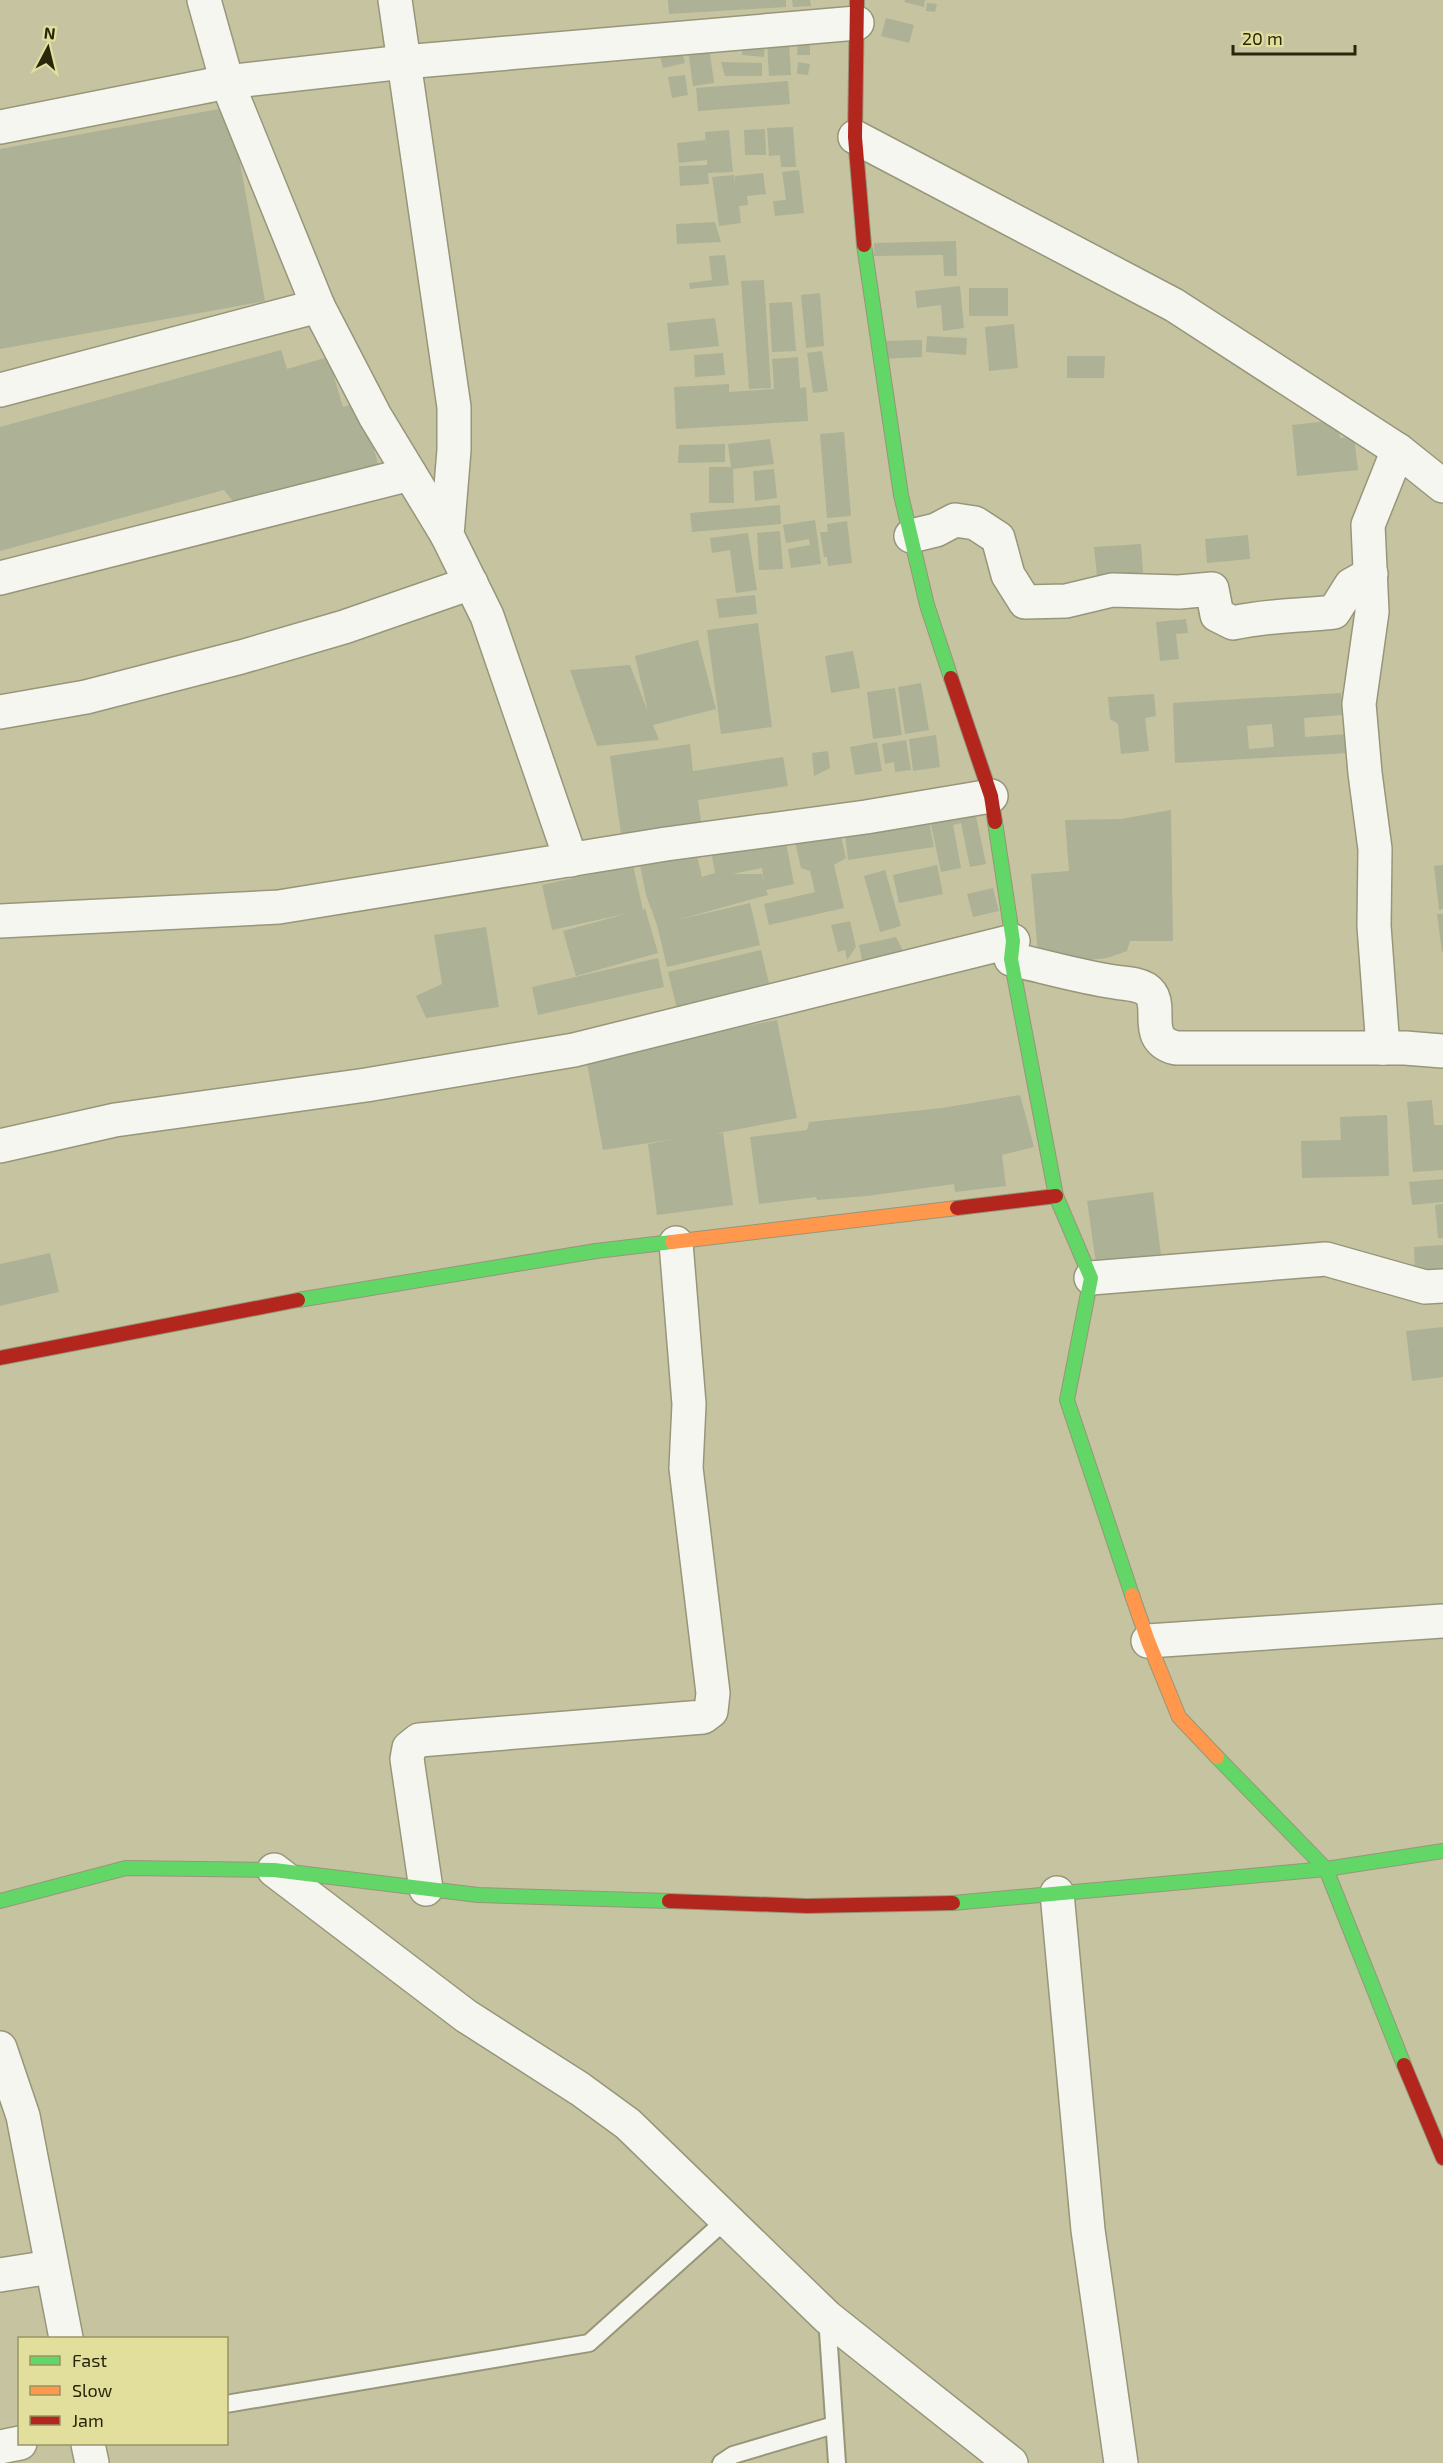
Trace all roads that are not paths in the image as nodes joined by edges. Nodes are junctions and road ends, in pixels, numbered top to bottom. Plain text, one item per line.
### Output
1 (204, 0) edge
2 (395, 0) edge
3 (857, 11) edge
4 (404, 62) junction
5 (227, 82) junction
6 (0, 127) edge
7 (855, 137) junction
8 (318, 306) junction
9 (0, 390) edge
10 (1398, 450) junction
11 (410, 474) junction
12 (1443, 486) edge
13 (447, 535) junction
14 (911, 536) junction
15 (1371, 574) junction
16 (0, 578) edge
17 (471, 582) junction
18 (0, 712) edge
19 (991, 796) junction
20 (571, 860) junction
21 (0, 921) edge
22 (1012, 950) junction
23 (1383, 1048) junction
24 (1443, 1051) edge
25 (0, 1146) edge
26 (1056, 1197) junction
27 (676, 1243) junction
28 (1091, 1278) junction
29 (1443, 1286) edge
30 (0, 1358) edge
31 (1443, 1621) edge
32 (1148, 1641) junction
33 (1443, 1851) edge
34 (1326, 1869) junction
35 (274, 1870) junction
36 (426, 1889) junction
37 (1057, 1893) junction
38 (0, 1901) edge
39 (2, 2060) edge
40 (1443, 2158) edge
41 (727, 2219) junction
42 (51, 2267) junction
43 (0, 2275) edge
44 (827, 2317) junction
45 (66, 2337) edge
46 (228, 2404) edge
47 (834, 2426) junction
48 (18, 2443) edge
49 (88, 2445) edge
50 (0, 2447) edge
51 (92, 2463) edge
52 (721, 2463) edge
53 (837, 2463) edge
54 (1011, 2463) edge
55 (1121, 2463) edge

1 - 5 street
2 - 4 street
3 - 4 street
3 - 7 street
4 - 5 street
4 - 13 street
5 - 6 street
5 - 8 street
7 - 10 street
7 - 14 street
8 - 9 street
8 - 11 street
10 - 12 street
10 - 15 street
11 - 13 street
11 - 16 street
13 - 17 street
14 - 15 street
14 - 19 street
15 - 23 street
17 - 18 street
17 - 20 street
19 - 20 street
19 - 22 street
20 - 21 street
22 - 23 street
22 - 25 street
22 - 26 street
23 - 24 street
26 - 27 street
26 - 28 street
27 - 30 street
27 - 36 street
28 - 29 street
28 - 32 street
31 - 32 street
32 - 34 street
33 - 34 street
34 - 37 street
34 - 40 street
35 - 36 street
35 - 38 street
35 - 41 street
36 - 37 street
37 - 55 street
39 - 42 street
41 - 44 street
41 - 46 lane
42 - 43 street
42 - 45 street
44 - 47 lane
44 - 54 street
47 - 52 lane
47 - 53 lane
48 - 50 street
49 - 51 street

